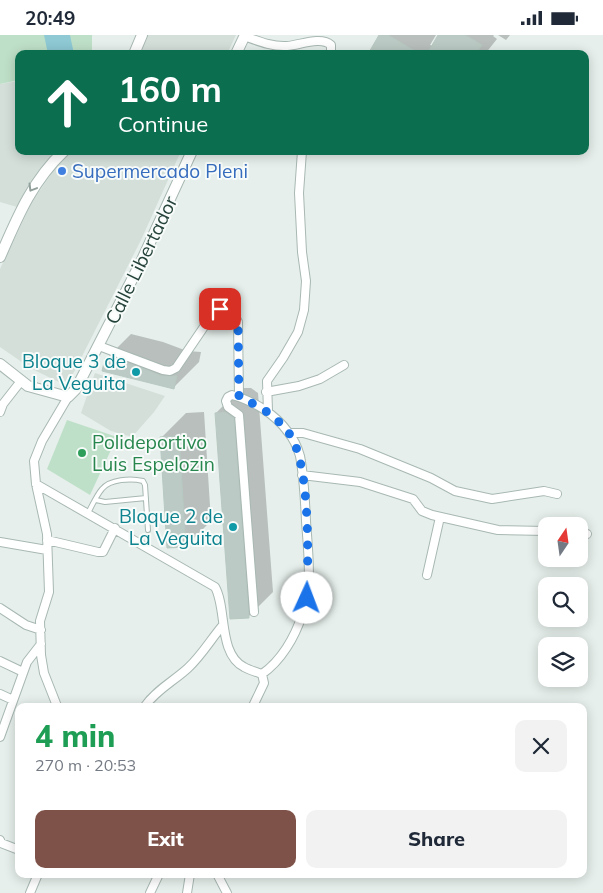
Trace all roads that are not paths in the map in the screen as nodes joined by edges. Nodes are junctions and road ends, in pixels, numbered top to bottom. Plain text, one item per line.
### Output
1 (142, 35) edge
2 (244, 35) edge
3 (136, 50) edge
4 (238, 50) edge
5 (331, 50) edge
6 (61, 155) edge
7 (190, 155) edge
8 (302, 155) edge
9 (0, 257) edge
10 (99, 347) junction
11 (0, 364) edge
12 (344, 365) dead end
13 (21, 381) junction
14 (266, 392) junction
15 (68, 397) junction
16 (239, 397) junction
17 (268, 411) junction
18 (0, 413) edge
19 (289, 433) junction
20 (302, 475) junction
21 (36, 484) junction
22 (557, 494) dead end
23 (146, 498) junction
24 (96, 500) junction
25 (88, 513) junction
26 (440, 517) junction
27 (114, 529) junction
28 (148, 530) dead end
29 (538, 531) edge
30 (47, 540) junction
31 (0, 542) edge
32 (47, 550) junction
33 (427, 575) dead end
34 (0, 608) edge
35 (254, 612) dead end
36 (223, 625) junction
37 (40, 630) junction
38 (41, 644) junction
39 (0, 661) edge
40 (23, 672) junction
41 (262, 674) junction
42 (0, 694) edge
43 (13, 700) junction
44 (56, 703) edge
45 (148, 703) edge
46 (254, 703) edge
47 (0, 737) edge
48 (0, 842) edge
49 (15, 848) edge
50 (36, 878) edge
51 (157, 878) edge
52 (189, 878) edge
53 (220, 878) edge
54 (30, 893) edge
55 (150, 893) edge
56 (187, 893) edge
57 (228, 893) edge

1 - 3 street
2 - 4 street
2 - 5 street
6 -> 9 street
7 - 10 street, Calle Libertador
8 - 14 street
10 - 15 street, Calle Libertador
10 - 16 street
11 - 13 street
12 - 14 street
13 - 15 street
13 - 18 street
14 - 17 street
15 - 21 street, Calle Libertador
16 - 17 street
16 - 35 street
17 - 19 street
19 - 20 street
19 - 22 street
20 - 26 street
20 - 41 street
21 - 25 street
21 - 30 street, Calle Libertador
23 - 24 lane
23 - 24 lane
23 - 28 lane
24 - 25 lane
25 - 27 street
26 - 29 street
26 - 33 street
27 - 30 street
27 - 36 street
30 - 32 street, Calle Libertador
31 - 32 street
32 - 37 street, Calle Libertador
34 - 37 street
36 - 41 street
36 - 45 street
37 - 38 street, Calle Libertador
38 - 40 street
38 - 44 street, Calle Libertador
39 - 40 street
40 - 43 street
41 - 46 street
42 - 43 street
43 - 47 street
48 - 49 street
50 - 54 street
51 - 55 street
52 - 56 street
53 - 57 street

